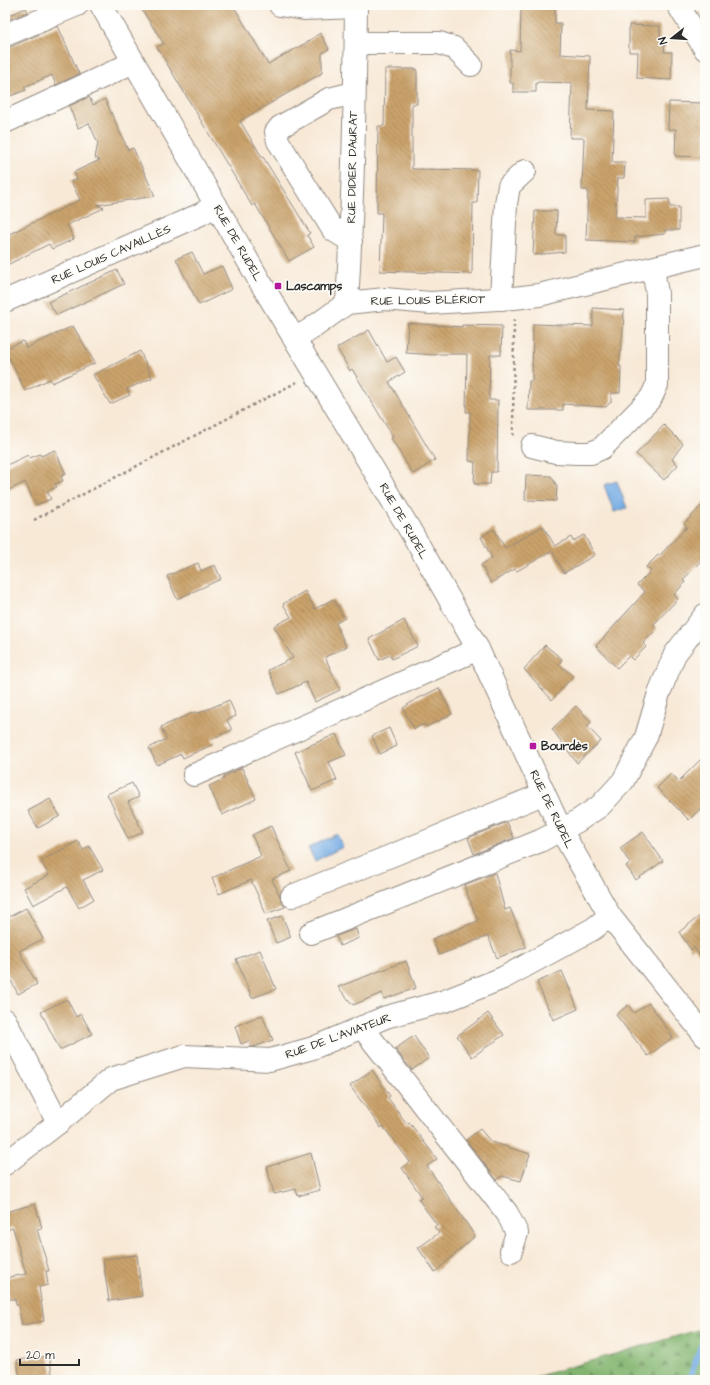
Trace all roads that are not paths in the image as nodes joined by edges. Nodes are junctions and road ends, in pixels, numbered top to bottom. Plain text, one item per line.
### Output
1 (77, 5) edge
2 (101, 5) edge
3 (280, 5) edge
4 (678, 5) edge
5 (356, 6) edge
6 (5, 35) edge
7 (356, 42) junction
8 (705, 50) edge
9 (133, 62) junction
10 (471, 65) dead end
11 (354, 93) junction
12 (5, 122) edge
13 (525, 171) dead end
14 (216, 205) junction
15 (351, 241) junction
16 (705, 255) edge
17 (653, 268) junction
18 (508, 299) junction
19 (5, 301) edge
20 (347, 303) junction
21 (294, 338) junction
22 (532, 446) road end
23 (705, 615) edge
24 (478, 649) junction
25 (194, 775) dead end
26 (544, 794) junction
27 (561, 830) junction
28 (292, 896) dead end
29 (610, 916) junction
30 (311, 932) dead end
31 (5, 1020) edge
32 (362, 1027) junction
33 (705, 1036) edge
34 (58, 1123) junction
35 (5, 1164) edge
36 (511, 1252) dead end

1 - 6 street
2 - 9 street, RUE DE RUDEL
3 - 5 street, RUE DIDIER DAURAT
4 - 8 street
5 - 7 street, RUE DIDIER DAURAT
7 - 10 street
7 - 11 street, RUE DIDIER DAURAT
9 - 12 street
9 - 14 street, RUE DE RUDEL
11 - 15 street, RUE DIDIER DAURAT
11 - 15 street, RUE DIDIER DAURAT
13 - 18 street, RUE LOUIS BLÉRIOT
14 - 19 street, RUE LOUIS CAVAILLÈS
14 - 21 street, RUE DE RUDEL
15 - 20 street, RUE DIDIER DAURAT
16 - 17 street, RUE LOUIS BLÉRIOT
17 - 18 street, RUE LOUIS BLÉRIOT
17 - 22 street
18 - 20 street, RUE LOUIS BLÉRIOT
20 - 21 street, RUE LOUIS BLÉRIOT
21 - 24 street, RUE DE RUDEL
23 - 27 street
24 - 25 street
24 - 26 street, RUE DE RUDEL
26 - 27 street, RUE DE RUDEL
26 - 28 street
27 - 29 street, RUE DE RUDEL
27 - 30 street
29 - 32 street, RUE DE L'AVIATEUR
29 - 33 street, RUE DE RUDEL
31 - 34 street
32 - 34 street, RUE DE L'AVIATEUR
32 - 36 street
34 - 35 street, RUE DE L'AVIATEUR

